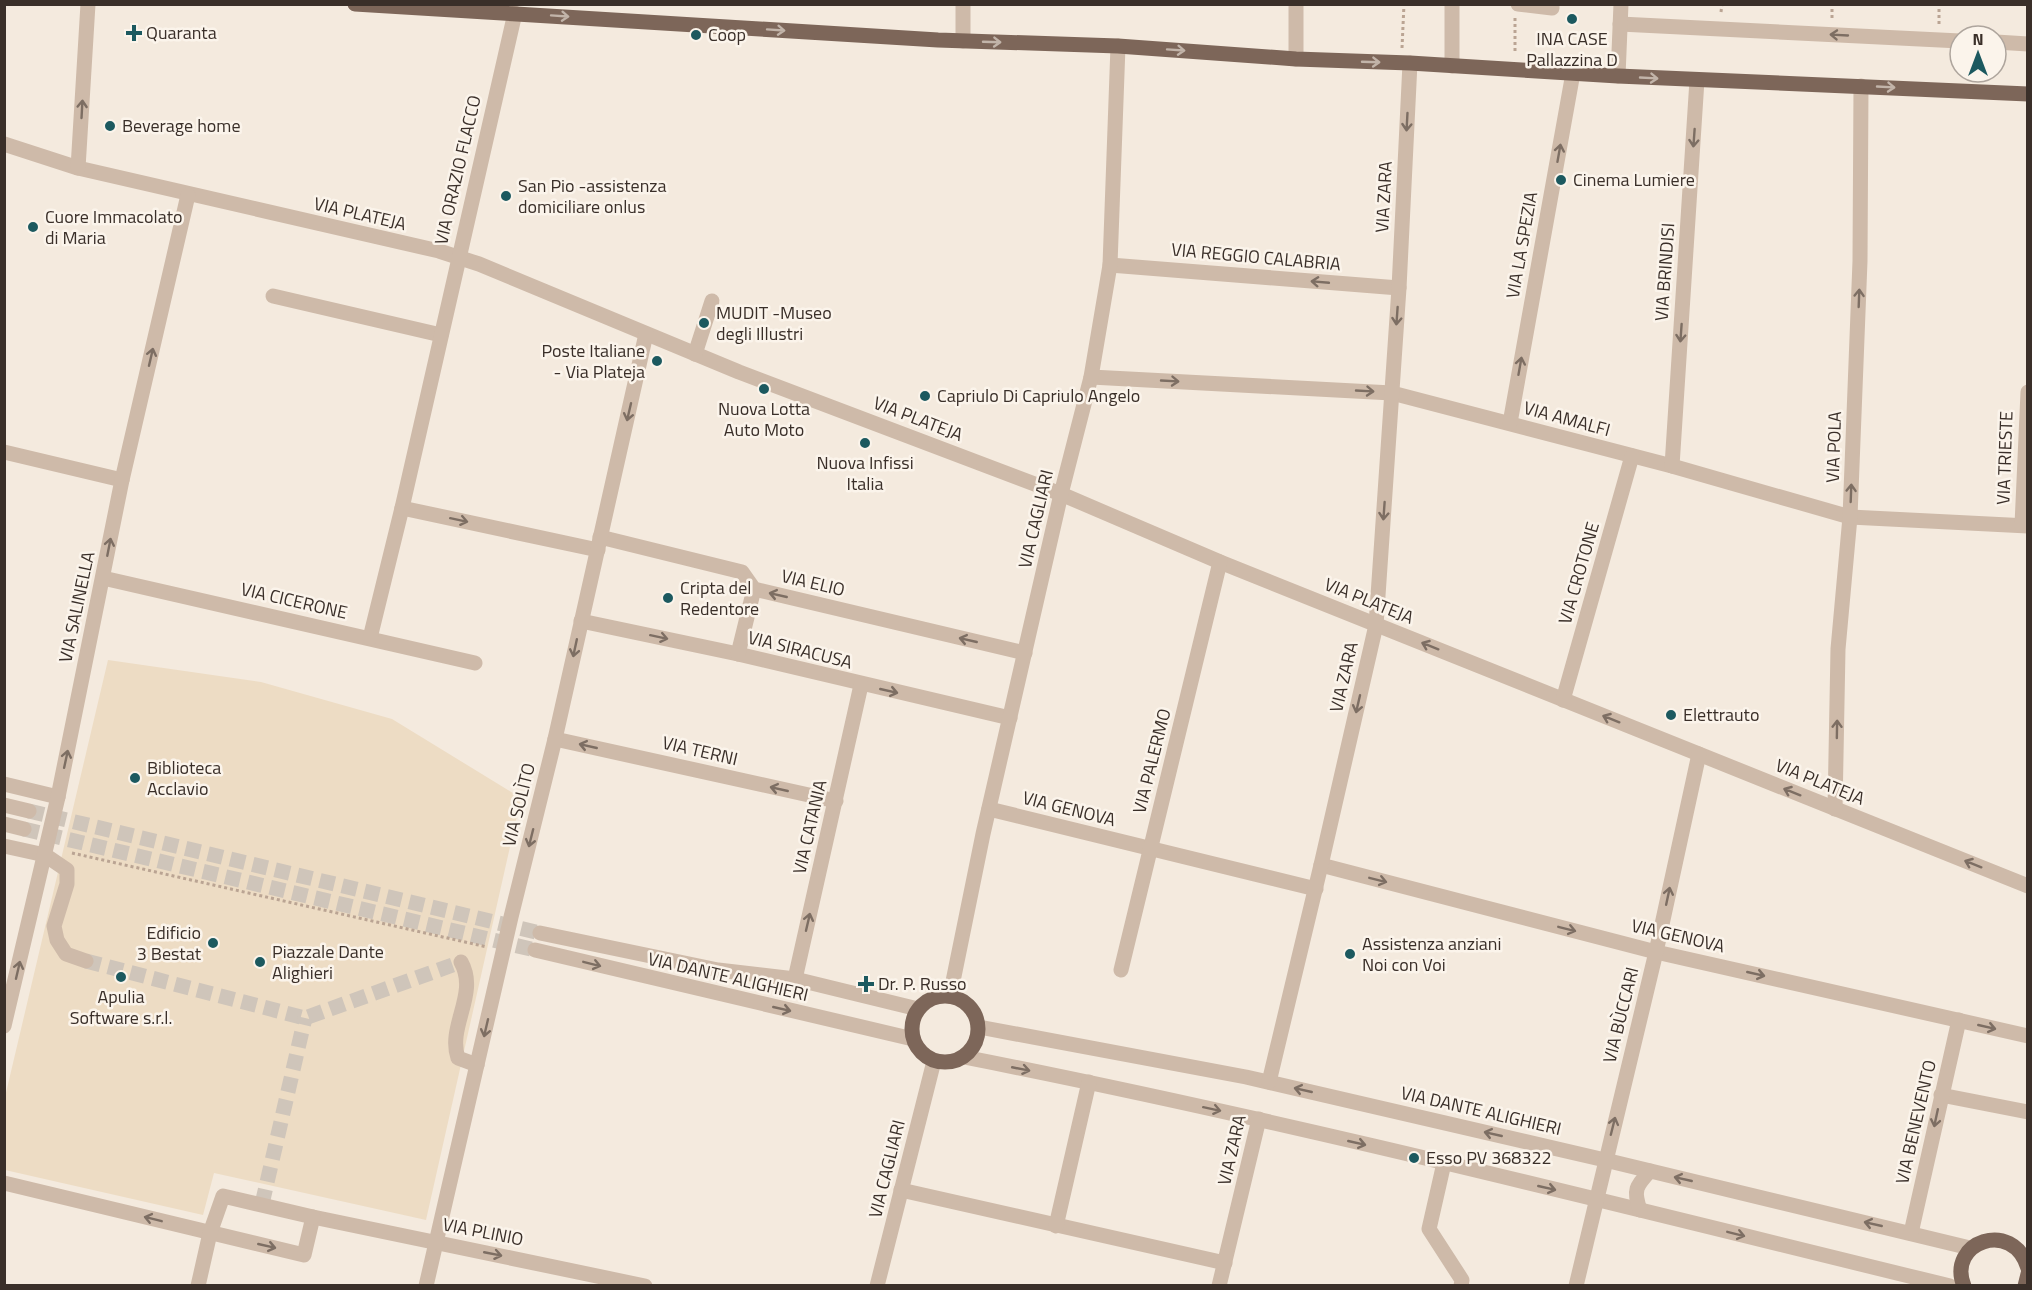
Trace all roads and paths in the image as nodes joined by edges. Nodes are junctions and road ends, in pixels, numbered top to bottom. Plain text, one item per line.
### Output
1 (88, 4) edge
2 (355, 4) edge
3 (963, 4) edge
4 (1296, 4) edge
5 (1404, 4) edge
6 (1452, 4) edge
7 (1621, 4) edge
8 (1552, 6) edge
9 (431, 7) edge
10 (1521, 7) edge
11 (515, 13) junction
12 (1620, 24) junction
13 (1948, 40) edge
14 (963, 41) junction
15 (2008, 43) edge
16 (2028, 44) edge
17 (1118, 46) junction
18 (1296, 59) junction
19 (1406, 63) junction
20 (1452, 66) junction
21 (1515, 70) junction
22 (1573, 73) junction
23 (1618, 76) junction
24 (1697, 80) junction
25 (1861, 86) junction
26 (2028, 94) edge
27 (4, 144) edge
28 (78, 168) junction
29 (188, 195) junction
30 (458, 257) junction
31 (1110, 265) junction
32 (1399, 288) junction
33 (273, 296) dead end
34 (712, 301) dead end
35 (646, 334) junction
36 (441, 335) junction
37 (695, 354) junction
38 (1091, 377) junction
39 (2028, 392) edge
40 (1392, 393) junction
41 (1509, 423) junction
42 (4, 452) edge
43 (1632, 456) junction
44 (1672, 466) junction
45 (122, 480) junction
46 (1061, 494) junction
47 (402, 508) junction
48 (1850, 517) junction
49 (2025, 525) edge
50 (599, 543) junction
51 (1220, 561) junction
52 (104, 578) junction
53 (754, 589) junction
54 (581, 621) junction
55 (1376, 625) junction
56 (370, 638) junction
57 (1025, 653) junction
58 (738, 654) junction
59 (475, 663) dead end
60 (861, 685) junction
61 (1563, 700) junction
62 (1010, 718) junction
63 (555, 739) junction
64 (1699, 754) junction
65 (4, 784) edge
66 (58, 797) junction
67 (836, 801) junction
68 (4, 805) edge
69 (989, 809) junction
70 (1835, 809) junction
71 (29, 811) tunnel mouth
72 (4, 824) edge
73 (24, 829) tunnel mouth
74 (4, 846) edge
75 (1151, 849) junction
76 (46, 851) junction
77 (1321, 865) junction
78 (2028, 886) edge
79 (1316, 889) junction
80 (540, 933) tunnel mouth
81 (503, 951) junction
82 (535, 951) tunnel mouth
83 (1656, 952) junction
84 (86, 961) tunnel mouth
85 (461, 962) dead end
86 (1121, 970) dead end
87 (795, 979) junction
88 (950, 996) junction
89 (918, 1009) junction
90 (1959, 1020) junction
91 (5, 1021) edge
92 (979, 1027) junction
93 (2028, 1036) edge
94 (913, 1039) junction
95 (964, 1058) junction
96 (934, 1061) junction
97 (477, 1065) junction
98 (1089, 1082) junction
99 (1269, 1082) junction
100 (1941, 1095) junction
101 (2028, 1112) edge
102 (1259, 1119) junction
103 (1605, 1160) junction
104 (1444, 1163) junction
105 (1650, 1171) junction
106 (4, 1183) edge
107 (901, 1190) junction
108 (1596, 1200) junction
109 (1640, 1210) junction
110 (313, 1217) junction
111 (1056, 1226) junction
112 (210, 1233) junction
113 (1911, 1233) junction
114 (436, 1242) junction
115 (1970, 1248) junction
116 (1225, 1263) junction
117 (2027, 1270) edge
118 (593, 1280) edge
119 (198, 1286) edge
120 (426, 1286) edge
121 (645, 1286) edge
122 (877, 1286) edge
123 (1219, 1286) edge
124 (1461, 1286) edge
125 (1576, 1286) edge
126 (1950, 1286) edge
127 (1964, 1286) edge

28 -> 1 street
2 - 9 main road
3 - 14 street
4 - 18 street
5 - 19 path
6 - 20 street
7 - 12 street
8 - 10 street
9 - 11 main road
10 - 21 path
11 -> 14 main road
11 - 30 street, VIA ORAZIO FLACCO
13 -> 12 street
12 - 23 street
14 -> 17 main road
15 - 16 street
17 -> 18 main road
17 - 31 street, VIA CAGLIARI
18 -> 19 main road
19 - 20 main road
19 -> 32 street, VIA ZARA
20 - 21 main road
21 - 22 main road
22 - 23 main road
41 -> 22 street, VIA LA SPEZIA
23 -> 24 main road
24 - 25 main road
24 -> 44 street, VIA BRINDISI
25 -> 26 main road
48 -> 25 street, VIA POLA
27 - 28 street, VIA PLATEJA
28 - 29 street, VIA PLATEJA
29 - 30 street, VIA PLATEJA
45 -> 29 street, VIA SALINELLA
30 - 35 street, VIA PLATEJA
30 - 36 street, VIA ORAZIO FLACCO
32 -> 31 street, VIA REGGIO CALABRIA
31 - 38 street, VIA CAGLIARI
32 -> 40 street, VIA ZARA
33 - 36 street
34 - 37 street
35 - 37 street, VIA PLATEJA
35 -> 50 street, VIA SOLÌTO
36 - 47 street, VIA ORAZIO FLACCO
37 - 46 street, VIA PLATEJA
38 -> 40 street, VIA AMALFI
38 - 46 street, VIA CAGLIARI
39 - 49 street, VIA TRIESTE
40 - 41 street, VIA AMALFI
40 -> 55 street, VIA ZARA
41 - 43 street, VIA AMALFI
42 - 45 street
43 - 44 street, VIA AMALFI
43 - 61 street, VIA CROTONE
44 - 48 street, VIA AMALFI
52 -> 45 street, VIA SALINELLA
46 - 51 street, VIA PLATEJA
46 - 57 street, VIA CAGLIARI
47 -> 50 street, VIA ELIO
47 - 56 street, VIA ORAZIO FLACCO
48 - 49 street, VIA AMALFI
70 -> 48 street, VIA POLA
50 - 53 street, VIA ELIO
50 - 54 street, VIA SOLÌTO
51 - 55 street, VIA PLATEJA
51 - 75 street, VIA PALERMO
52 - 56 street, VIA CICERONE
66 -> 52 street, VIA SALINELLA
57 -> 53 street, VIA ELIO
53 - 58 street
54 -> 58 street, VIA SIRACUSA
54 -> 63 street, VIA SOLÌTO
61 -> 55 street, VIA PLATEJA
55 -> 77 street, VIA ZARA
56 - 59 street, VIA CICERONE
57 - 62 street, VIA CAGLIARI
58 - 60 street, VIA SIRACUSA
60 -> 62 street, VIA SIRACUSA
60 - 67 street, VIA CATANIA
64 -> 61 street, VIA PLATEJA
62 - 69 street, VIA CAGLIARI
67 -> 63 street, VIA TERNI
63 -> 81 street, VIA SOLÌTO
70 -> 64 street, VIA PLATEJA
83 -> 64 street, VIA BÙCCARI
65 - 66 street
66 - 76 street, VIA SALINELLA
87 -> 67 street, VIA CATANIA
68 - 71 street
69 - 75 street, VIA GENOVA
69 - 88 street, VIA CAGLIARI
78 -> 70 street, VIA PLATEJA
72 - 73 street
74 - 76 street
75 - 79 street, VIA GENOVA
75 - 86 street, VIA PALERMO
76 - 81 path
76 - 84 street
91 -> 76 street, VIA SALINELLA
77 - 79 street, VIA ZARA
77 -> 83 street, VIA GENOVA
79 - 99 street, VIA ZARA
80 - 87 street, VIA DANTE ALIGHIERI
81 -> 97 street, VIA SOLÌTO
82 -> 94 street, VIA DANTE ALIGHIERI
83 -> 90 street, VIA GENOVA
103 -> 83 street, VIA BÙCCARI
85 - 97 street
87 - 89 street, VIA DANTE ALIGHIERI
88 - 89 main road
88 - 92 main road
89 - 94 main road
90 -> 93 street, VIA GENOVA
90 - 100 street, VIA BENEVENTO
92 - 95 main road
92 - 99 street, VIA DANTE ALIGHIERI
94 - 96 main road
95 - 96 main road
95 -> 98 street
96 - 107 street, VIA CAGLIARI
97 - 114 street, VIA SOLÌTO
98 -> 102 street
98 - 111 street
103 -> 99 street, VIA DANTE ALIGHIERI
100 - 101 street
100 -> 113 street, VIA BENEVENTO
102 -> 104 street
102 - 116 street, VIA ZARA
103 - 105 street, VIA DANTE ALIGHIERI
103 - 108 street, VIA BÙCCARI
104 -> 108 street
104 - 124 street
105 - 109 street
113 -> 105 street, VIA DANTE ALIGHIERI
112 -> 106 street
107 - 111 street
107 - 122 street, VIA CAGLIARI
108 - 109 street
108 - 125 street, VIA BÙCCARI
109 -> 126 street
110 - 112 street, VIA PLINIO
112 -> 110 street
110 - 114 street, VIA PLINIO
111 - 116 street
112 - 119 street
113 - 115 street, VIA DANTE ALIGHIERI
114 -> 118 street, VIA PLINIO
114 - 120 street, VIA SOLÌTO
115 - 117 main road
115 - 127 main road
116 - 123 street, VIA ZARA
118 - 121 street, VIA PLINIO

